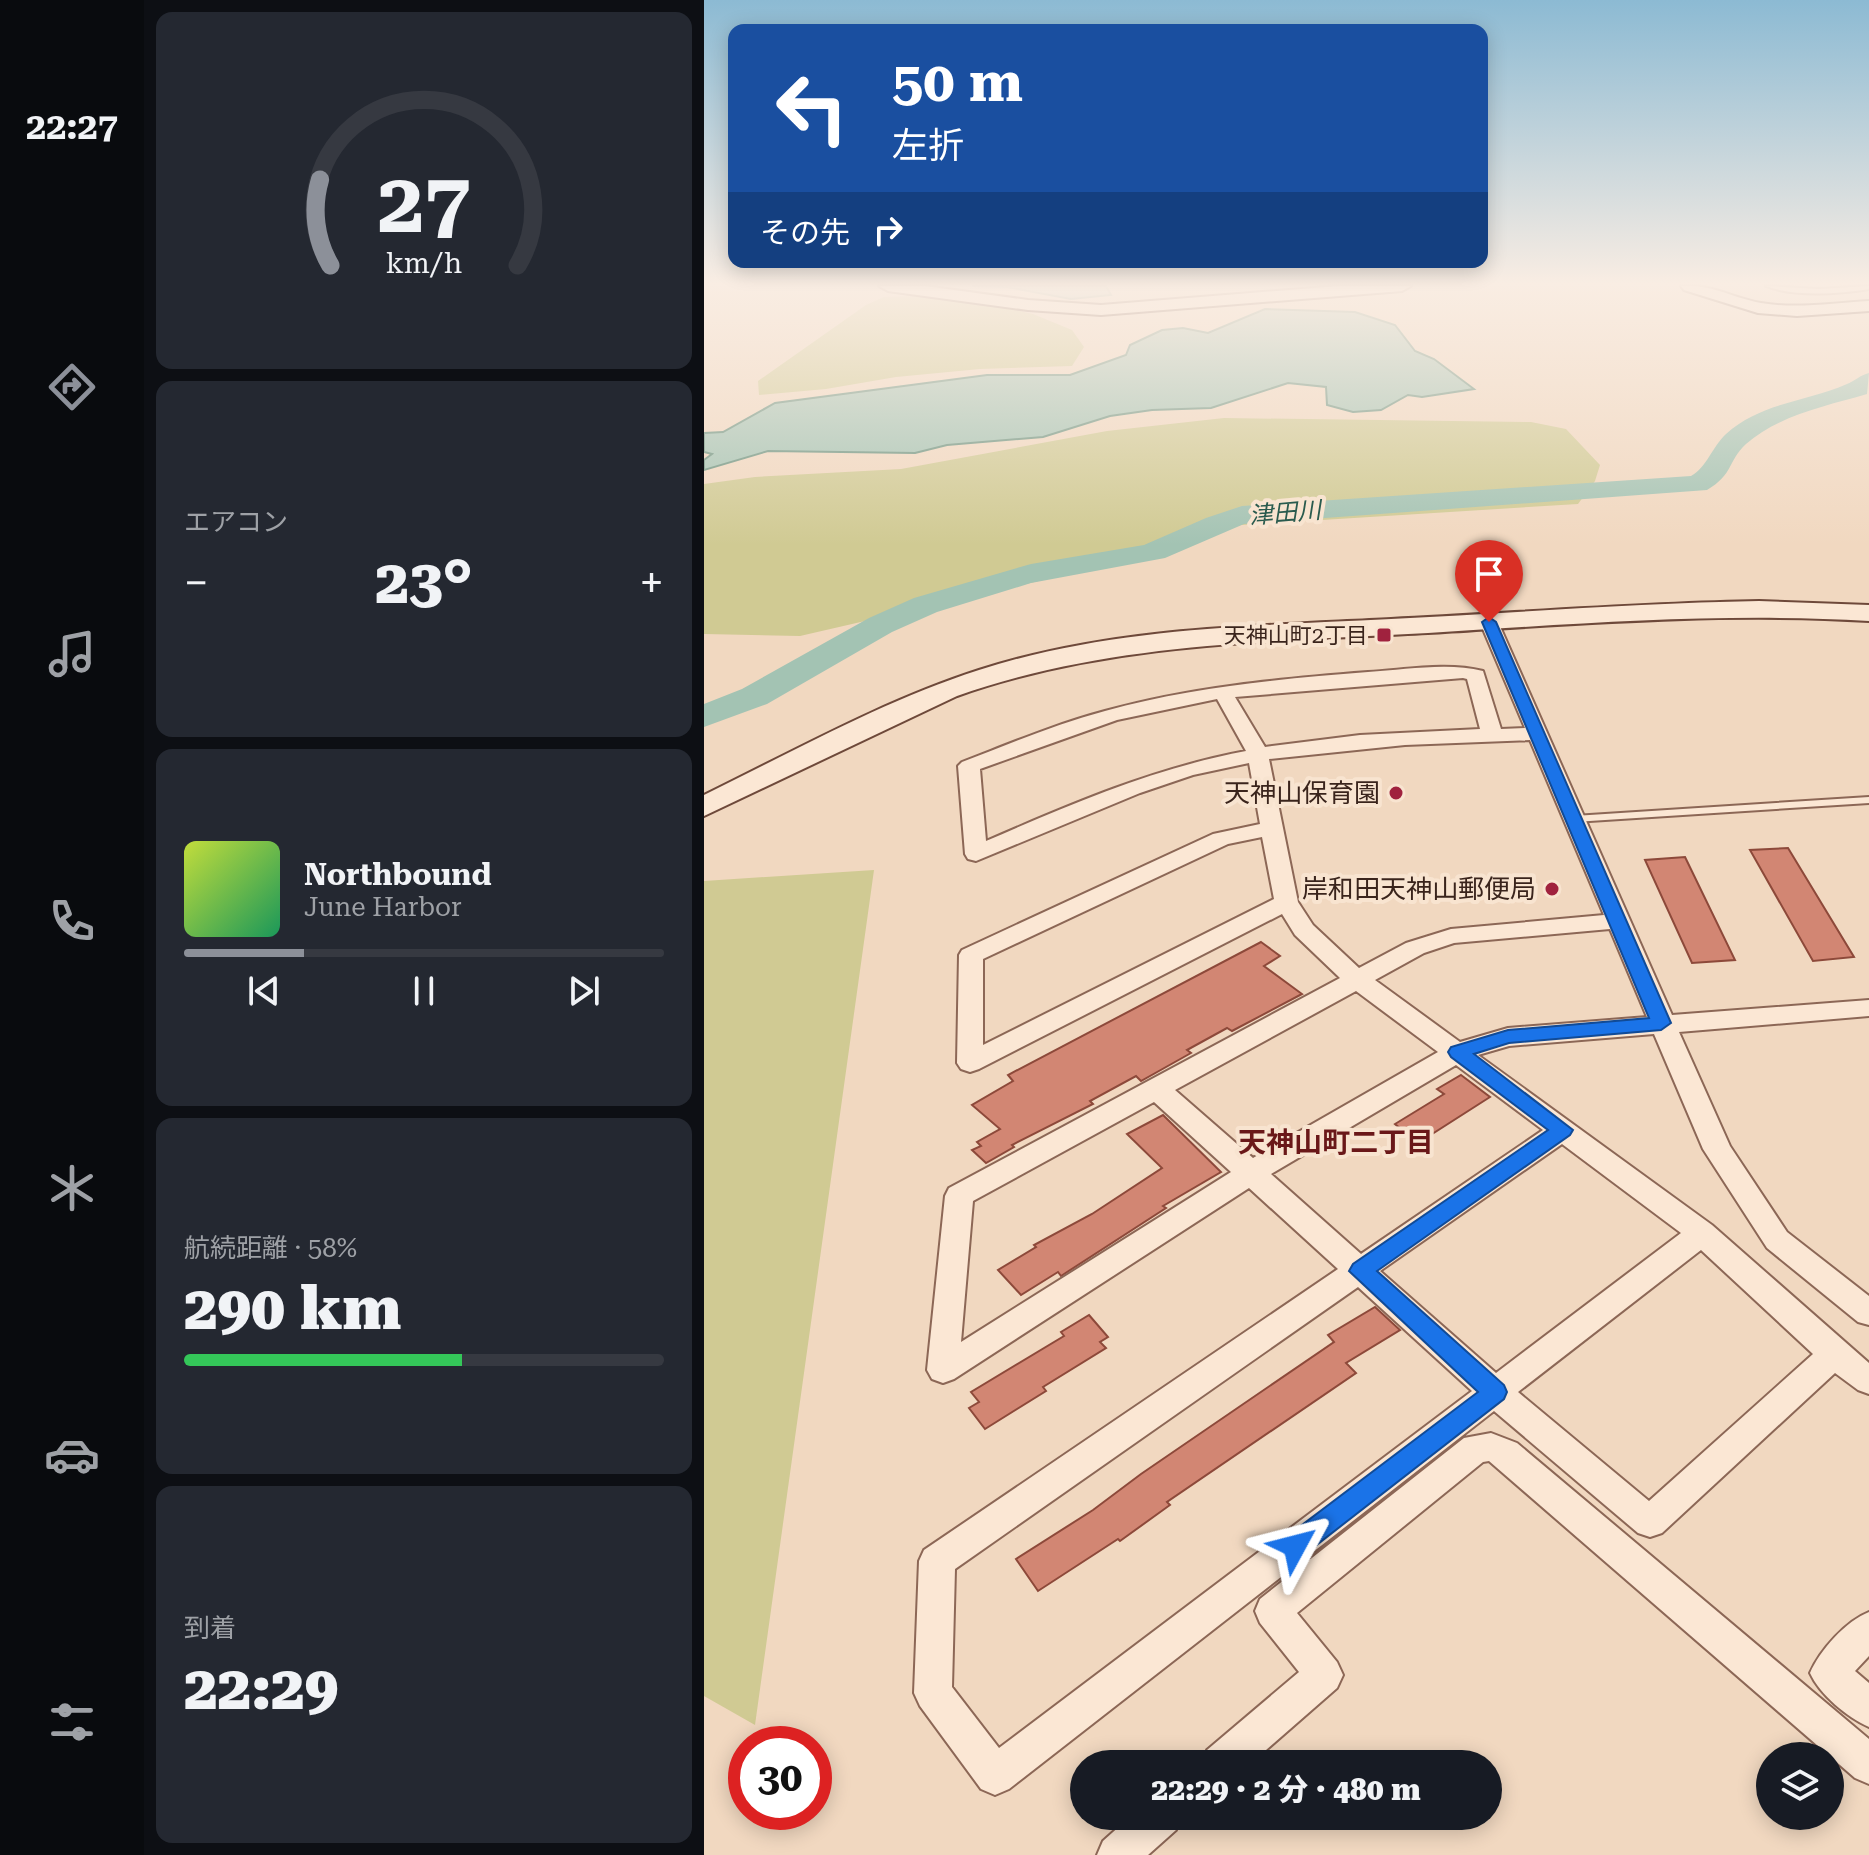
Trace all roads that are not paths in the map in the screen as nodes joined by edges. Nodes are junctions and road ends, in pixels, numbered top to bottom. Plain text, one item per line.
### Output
1 (1869, 613) edge
2 (1489, 622) junction
3 (1222, 691) junction
4 (1538, 734) junction
5 (1492, 735) junction
6 (1258, 754) junction
7 (1869, 800) edge
8 (704, 807) edge
9 (1574, 819) junction
10 (1272, 828) junction
11 (1286, 902) junction
12 (1618, 921) junction
13 (1355, 978) junction
14 (1869, 1008) edge
15 (1661, 1023) junction
16 (1458, 1052) junction
17 (1156, 1088) junction
18 (1563, 1130) junction
19 (1252, 1172) junction
20 (1702, 1233) junction
21 (1361, 1271) junction
22 (1869, 1313) edge
23 (1834, 1354) junction
24 (1869, 1381) edge
25 (1495, 1392) junction
26 (1869, 1629) edge
27 (1869, 1708) edge
28 (1237, 1750) edge
29 (1869, 1764) edge
30 (1146, 1830) edge
31 (1117, 1855) edge

1 - 2 street
2 - 4 street
2 - 8 street
3 - 5 street
3 - 6 street
3 - 6 street
4 - 5 street
4 - 9 street
5 - 6 street
6 - 10 street
7 - 9 lane
9 - 12 street
10 - 11 street
10 - 11 street
11 - 13 street
12 - 13 street
12 - 15 street
13 - 16 street
13 - 17 street
14 - 15 street
15 - 16 street
15 - 22 street
16 - 18 street
16 - 19 street
17 - 19 street
17 - 19 street
18 - 20 street
18 - 21 street
19 - 21 street
20 - 23 street
20 - 25 street
21 - 25 street
21 - 25 street
23 - 24 street
23 - 25 street
26 - 27 street
28 - 29 street
30 - 31 street

